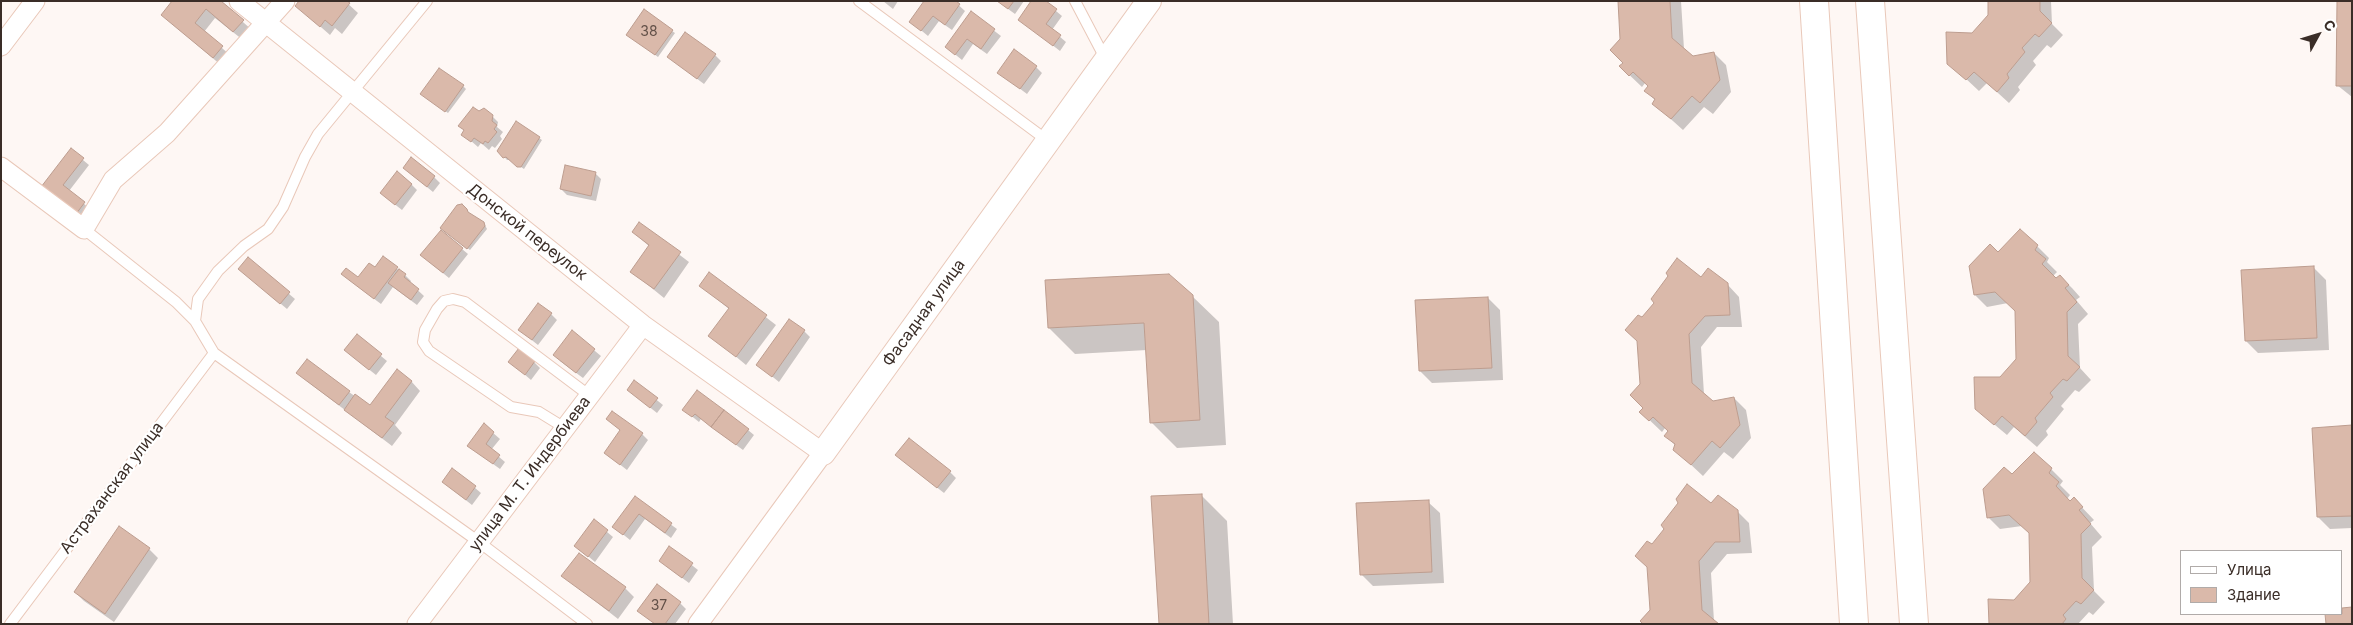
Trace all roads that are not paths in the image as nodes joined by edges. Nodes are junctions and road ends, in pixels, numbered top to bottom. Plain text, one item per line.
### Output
1 (35, 1) edge
2 (239, 1) edge
3 (285, 1) edge
4 (427, 1) edge
5 (859, 1) edge
6 (1075, 1) edge
7 (1149, 1) edge
8 (1814, 1) edge
9 (1870, 1) edge
10 (267, 24) junction
11 (1, 46) edge
12 (1106, 61) junction
13 (352, 93) junction
14 (1048, 141) junction
15 (1, 167) edge
16 (84, 229) junction
17 (195, 321) junction
18 (643, 325) junction
19 (214, 353) junction
20 (590, 396) junction
21 (565, 428) junction
22 (823, 453) junction
23 (479, 542) junction
24 (10, 624) edge
25 (417, 624) edge
26 (587, 624) edge
27 (698, 624) edge
28 (1854, 624) edge
29 (1914, 624) edge

1 - 11 street
2 - 10 street, Донской переулок
3 - 10 street
4 - 13 lane
5 - 14 lane
6 - 12 lane
7 - 12 street, Фасадная улица
8 - 28 main road
9 - 29 main road
10 - 13 street, Донской переулок
10 - 16 street
12 - 14 street, Фасадная улица
13 - 17 lane
13 - 18 street, Донской переулок
14 - 22 street, Фасадная улица
15 - 16 street
16 - 17 lane
17 - 19 lane
18 - 20 street, улица М. Т. Индербиева
18 - 22 street, Донской переулок
19 - 23 lane
19 - 24 lane, Астраханская улица
20 - 21 street, улица М. Т. Индербиева
20 - 21 lane
21 - 23 street, улица М. Т. Индербиева
22 - 27 street, Фасадная улица
23 - 25 street, улица М. Т. Индербиева
23 - 26 lane

